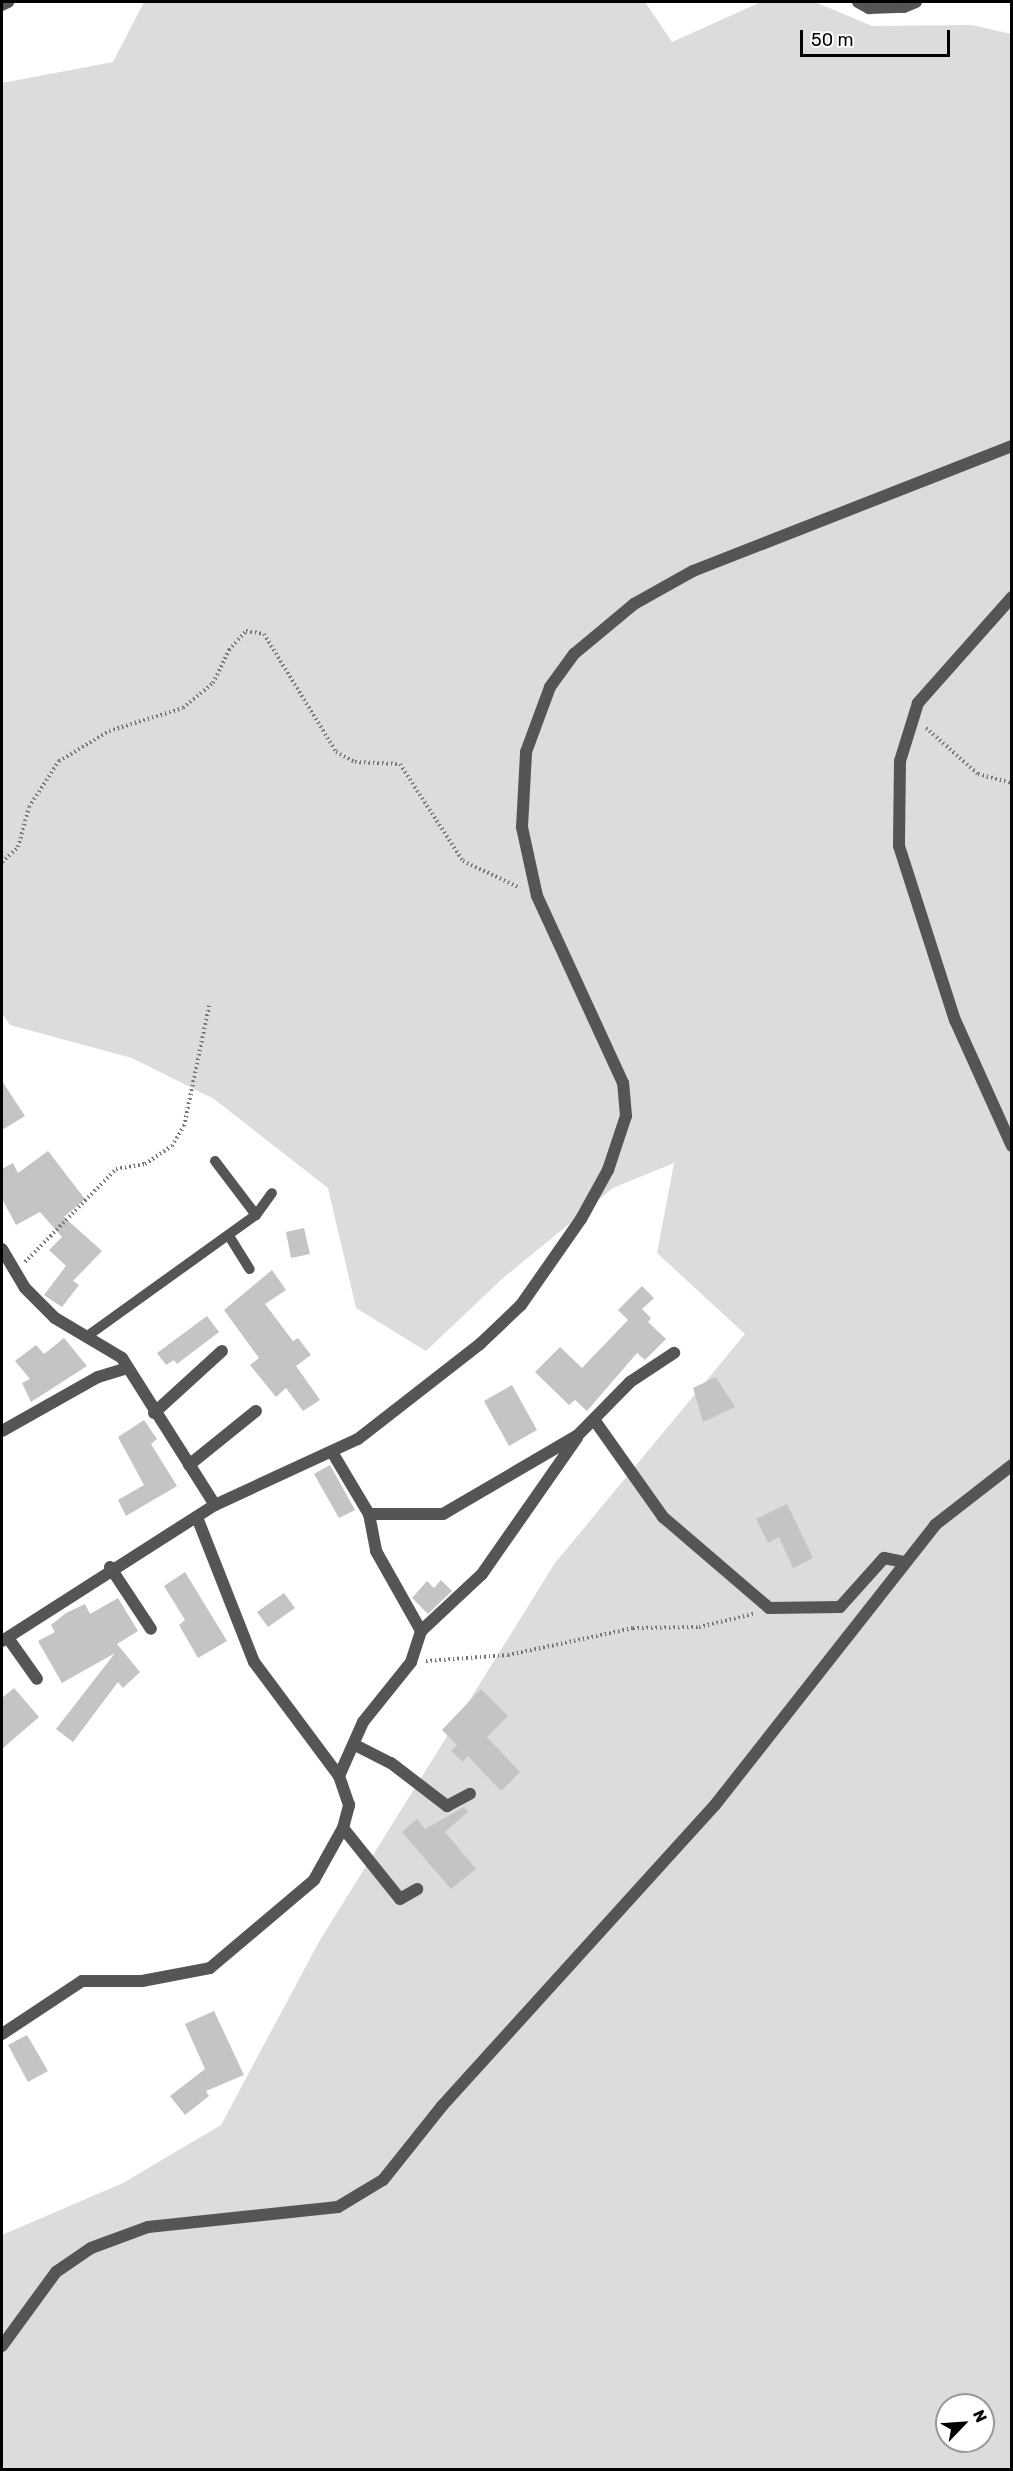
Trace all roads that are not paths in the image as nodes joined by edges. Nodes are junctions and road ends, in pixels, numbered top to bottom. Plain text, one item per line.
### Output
1 (8, 2) edge
2 (858, 2) edge
3 (916, 2) edge
4 (2, 5) edge
5 (1011, 446) edge
6 (1011, 597) edge
7 (1011, 1146) edge
8 (215, 1161) dead end
9 (272, 1193) dead end
10 (256, 1215) junction
11 (229, 1236) junction
12 (2, 1249) edge
13 (250, 1269) dead end
14 (86, 1337) junction
15 (222, 1351) dead end
16 (674, 1353) dead end
17 (127, 1368) junction
18 (255, 1411) dead end
19 (154, 1413) junction
20 (595, 1421) junction
21 (2, 1431) edge
22 (578, 1435) junction
23 (332, 1452) junction
24 (189, 1465) junction
25 (1011, 1465) edge
26 (215, 1505) junction
27 (369, 1514) junction
28 (197, 1517) junction
29 (904, 1562) junction
30 (110, 1567) junction
31 (151, 1629) dead end
32 (421, 1631) junction
33 (5, 1640) edge
34 (36, 1679) dead end
35 (357, 1746) junction
36 (339, 1776) junction
37 (470, 1794) dead end
38 (343, 1828) junction
39 (417, 1889) dead end
40 (2, 2034) edge
41 (2, 2346) edge

1 - 4 street
2 - 3 street
5 - 23 street
6 - 7 street
8 - 10 lane
9 - 10 lane
10 - 11 lane
11 - 13 lane
11 - 14 lane
12 - 14 street
14 - 17 street
15 - 19 street
16 - 20 street
17 - 19 street
17 - 21 street
18 - 24 street
19 - 24 street
20 - 22 street
20 - 29 street
22 - 27 street
22 - 32 street
23 - 26 street
23 - 27 street
24 - 26 street
25 - 29 street
26 - 28 street
27 - 32 street
28 - 30 street
28 - 36 street
29 - 41 street
30 - 31 street
30 - 33 street
32 - 35 street
33 - 34 street
35 - 36 street
35 - 37 street
36 - 38 street
38 - 39 street
38 - 40 street

